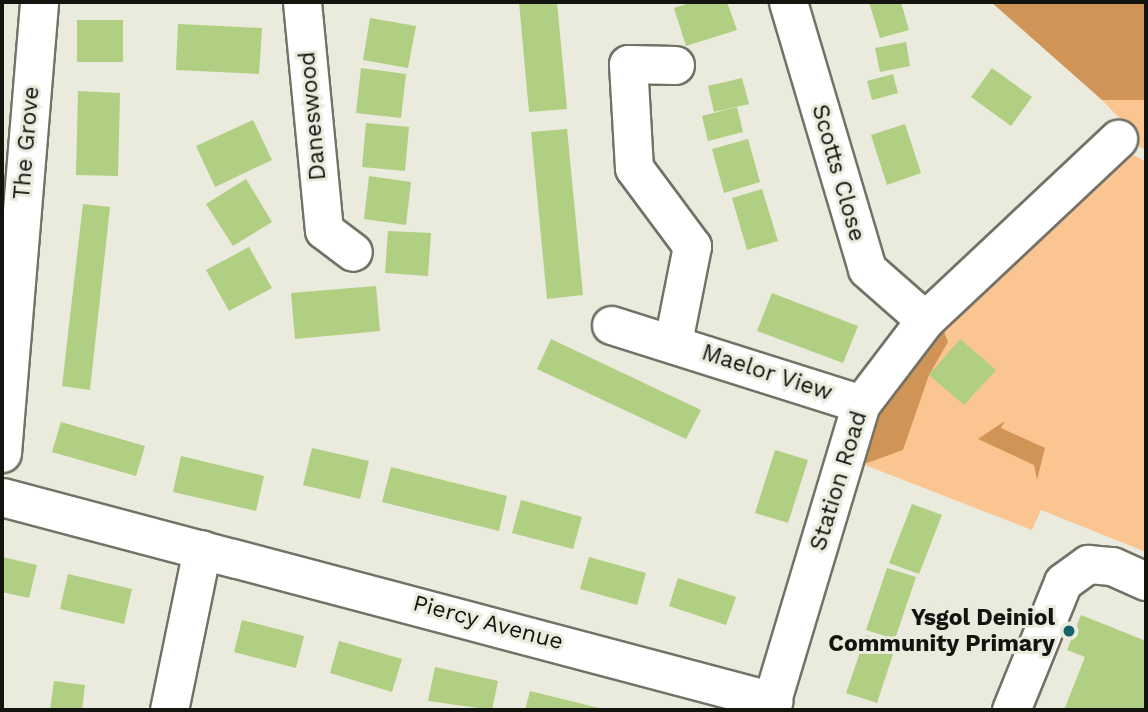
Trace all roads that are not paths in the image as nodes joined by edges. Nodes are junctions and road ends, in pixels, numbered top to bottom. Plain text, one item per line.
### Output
1 (39, 2) edge
2 (302, 2) edge
3 (788, 2) edge
4 (675, 65) dead end
5 (1118, 139) dead end
6 (353, 252) dead end
7 (925, 320) junction
8 (611, 325) dead end
9 (673, 342) junction
10 (861, 404) junction
11 (2, 453) edge
12 (2, 497) edge
13 (202, 549) junction
14 (1146, 581) edge
15 (771, 705) edge
16 (169, 710) edge
17 (1011, 710) edge

1 - 11 street, The Grove
2 - 6 street, Daneswood
3 - 7 street, Scotts Close
4 - 9 street, Maelor View
5 - 7 street, Station Road
7 - 10 street, Station Road
8 - 9 street, Maelor View
9 - 10 street, Maelor View
10 - 15 street, Station Road
12 - 13 street, Piercy Avenue
13 - 15 street, Piercy Avenue
13 - 16 street
14 - 17 street

